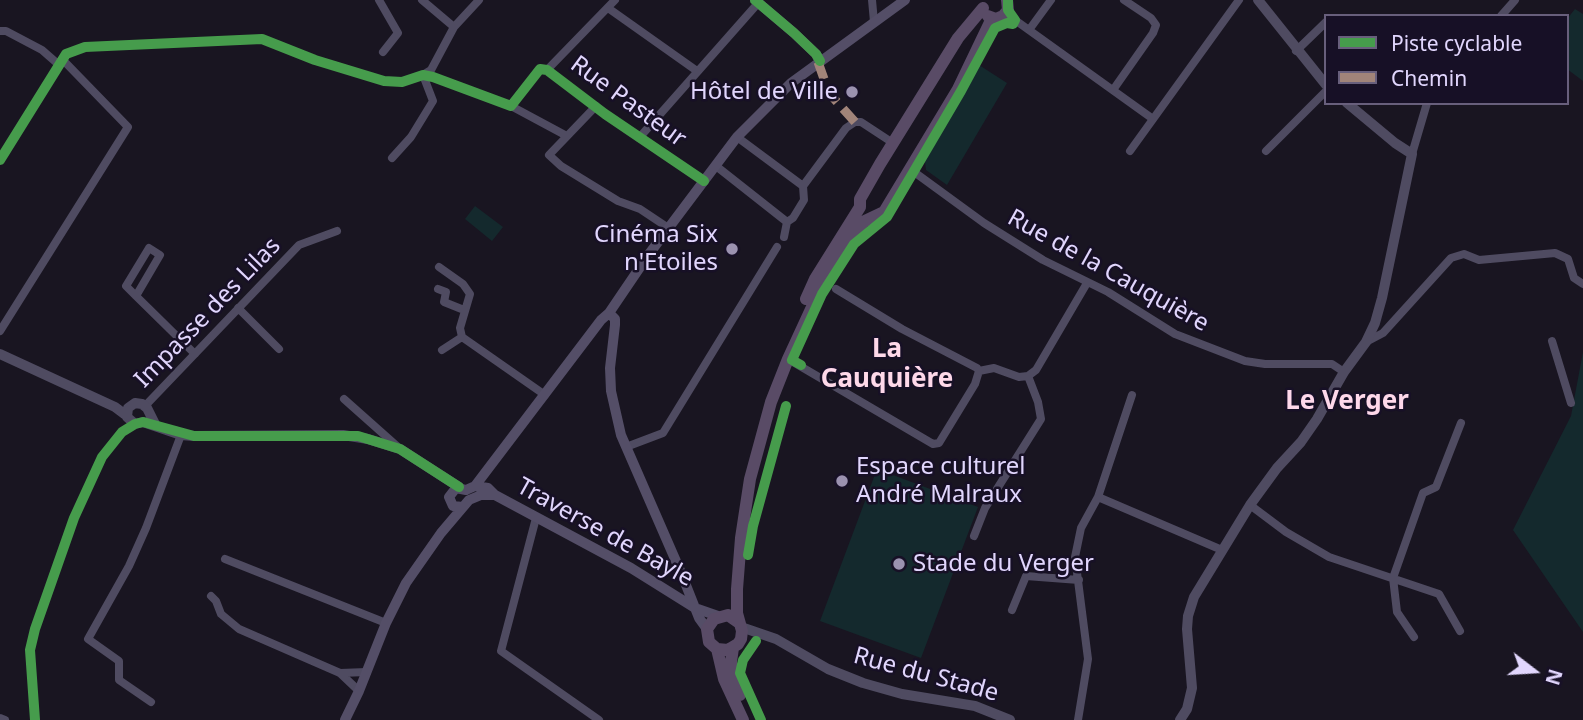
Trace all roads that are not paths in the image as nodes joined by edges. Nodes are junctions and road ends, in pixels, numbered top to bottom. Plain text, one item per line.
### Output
1 (379, 0) edge
2 (422, 0) edge
3 (479, 0) edge
4 (615, 0) edge
5 (872, 0) edge
6 (905, 0) edge
7 (1051, 0) edge
8 (1124, 0) edge
9 (1239, 0) edge
10 (1258, 0) edge
11 (1515, 0) edge
12 (757, 1) edge
13 (984, 4) edge
14 (608, 8) junction
15 (1005, 13) edge
16 (1503, 14) edge
17 (874, 22) junction
18 (1324, 24) edge
19 (454, 27) junction
20 (1029, 30) junction
21 (3, 31) edge
22 (383, 51) dead end
23 (1296, 51) junction
24 (820, 61) junction
25 (60, 62) junction
26 (547, 70) junction
27 (697, 71) junction
28 (423, 75) junction
29 (1324, 84) edge
30 (1113, 90) junction
31 (1324, 93) edge
32 (1350, 105) edge
33 (1426, 105) edge
34 (511, 106) junction
35 (596, 106) junction
36 (1153, 119) junction
37 (565, 135) junction
38 (737, 137) junction
39 (639, 138) junction
40 (893, 143) junction
41 (1130, 151) dead end
42 (1266, 151) dead end
43 (1412, 153) junction
44 (392, 158) dead end
45 (0, 160) edge
46 (716, 166) junction
47 (910, 169) junction
48 (704, 181) junction
49 (803, 186) junction
50 (860, 207) junction
51 (870, 217) junction
52 (787, 222) junction
53 (670, 229) junction
54 (337, 231) dead end
55 (785, 234) dead end
56 (777, 247) dead end
57 (439, 267) dead end
58 (1087, 283) junction
59 (1583, 284) edge
60 (438, 289) dead end
61 (836, 289) dead end
62 (136, 296) junction
63 (238, 308) junction
64 (464, 310) junction
65 (609, 313) junction
66 (0, 331) edge
67 (463, 337) junction
68 (1552, 341) dead end
69 (1366, 342) junction
70 (279, 349) dead end
71 (442, 351) dead end
72 (0, 354) edge
73 (195, 354) junction
74 (788, 359) junction
75 (979, 371) junction
76 (1344, 372) junction
77 (1028, 376) junction
78 (545, 395) junction
79 (1132, 395) dead end
80 (344, 399) dead end
81 (1571, 403) dead end
82 (136, 415) junction
83 (1461, 423) dead end
84 (181, 435) junction
85 (626, 447) junction
86 (400, 449) junction
87 (437, 474) junction
88 (466, 494) junction
89 (1098, 497) junction
90 (450, 500) junction
91 (1250, 505) junction
92 (536, 518) junction
93 (440, 533) junction
94 (975, 536) dead end
95 (1222, 550) junction
96 (225, 559) dead end
97 (1393, 578) junction
98 (1079, 580) junction
99 (211, 596) dead end
100 (695, 608) junction
101 (1012, 610) dead end
102 (720, 616) junction
103 (386, 623) junction
104 (707, 629) junction
105 (1460, 631) dead end
106 (738, 634) junction
107 (1414, 637) dead end
108 (717, 649) junction
109 (367, 672) junction
110 (340, 673) junction
111 (359, 691) junction
112 (151, 702) dead end
113 (35, 720) edge
114 (345, 720) edge
115 (599, 720) edge
116 (743, 720) edge
117 (751, 720) edge
118 (1010, 720) edge
119 (1078, 720) edge
120 (1180, 720) edge

1 - 22 street
2 - 19 street
3 - 19 street
4 - 14 street
5 - 17 street
6 - 17 main road
7 - 20 street
8 - 30 street
9 - 36 street
10 - 23 street
11 - 16 street
12 - 24 street
12 - 27 street
13 - 15 main road
13 - 40 main road
14 - 26 street
14 - 27 street
15 - 20 street
15 - 47 main road
17 - 24 main road
18 - 23 street
19 - 28 street
20 - 30 street
21 - 25 street
23 - 29 street
24 - 38 main road
25 - 28 street
25 - 45 street
25 - 66 street
26 - 34 street, Rue Pasteur
26 - 35 street, Rue Pasteur
27 - 39 street
28 - 34 street
28 - 44 street
30 - 36 street
31 - 42 street
32 - 43 street
33 - 43 street
34 - 37 street
35 - 37 street
35 - 39 street, Rue Pasteur
36 - 41 street
37 - 53 street
38 - 46 main road
38 - 49 street
39 - 48 street, Rue Pasteur
40 - 49 street
40 - 50 main road
43 - 69 street
46 - 48 main road
46 - 52 street
47 - 51 main road
47 - 58 street, Rue de la Cauquière
48 - 53 main road
49 - 52 street
50 - 51 main road
50 - 102 main road
51 - 74 main road
52 - 55 street
53 - 65 main road
54 - 63 street, Impasse des Lilas
56 - 85 street
57 - 64 street
58 - 76 street, Rue de la Cauquière
58 - 77 street
59 - 69 street
60 - 64 street
61 - 75 street
62 - 62 street
62 - 73 street
63 - 70 street
63 - 73 street, Impasse des Lilas
64 - 67 street
65 - 78 main road
65 - 85 main road
67 - 71 street
67 - 78 street
68 - 81 street
69 - 76 street
72 - 82 street
73 - 82 street, Impasse des Lilas
74 - 75 street
74 - 106 main road
75 - 77 street
76 - 91 street
77 - 94 street
78 - 88 main road
79 - 89 street
80 - 86 street
82 - 84 street
82 - 113 street
83 - 97 street
84 - 86 street
84 - 112 street
85 - 100 main road
86 - 87 street
87 - 88 street
87 - 90 street
88 - 90 main road
88 - 90 main road
88 - 92 main road, Traverse de Bayle
88 - 93 main road
89 - 95 street
89 - 98 street
90 - 93 main road
91 - 95 street
91 - 97 street
92 - 100 main road, Traverse de Bayle
92 - 115 street
93 - 103 main road
95 - 120 street
96 - 103 street
97 - 105 street
97 - 107 street
98 - 101 street
98 - 119 street
99 - 110 street
100 - 102 main road, Traverse de Bayle
100 - 104 main road, Traverse de Bayle
102 - 104 main road
102 - 106 main road
103 - 109 main road
104 - 108 main road
106 - 108 main road
106 - 117 main road
106 - 118 street, Rue du Stade
108 - 116 main road
109 - 110 street
109 - 111 main road
110 - 111 street
111 - 114 main road

